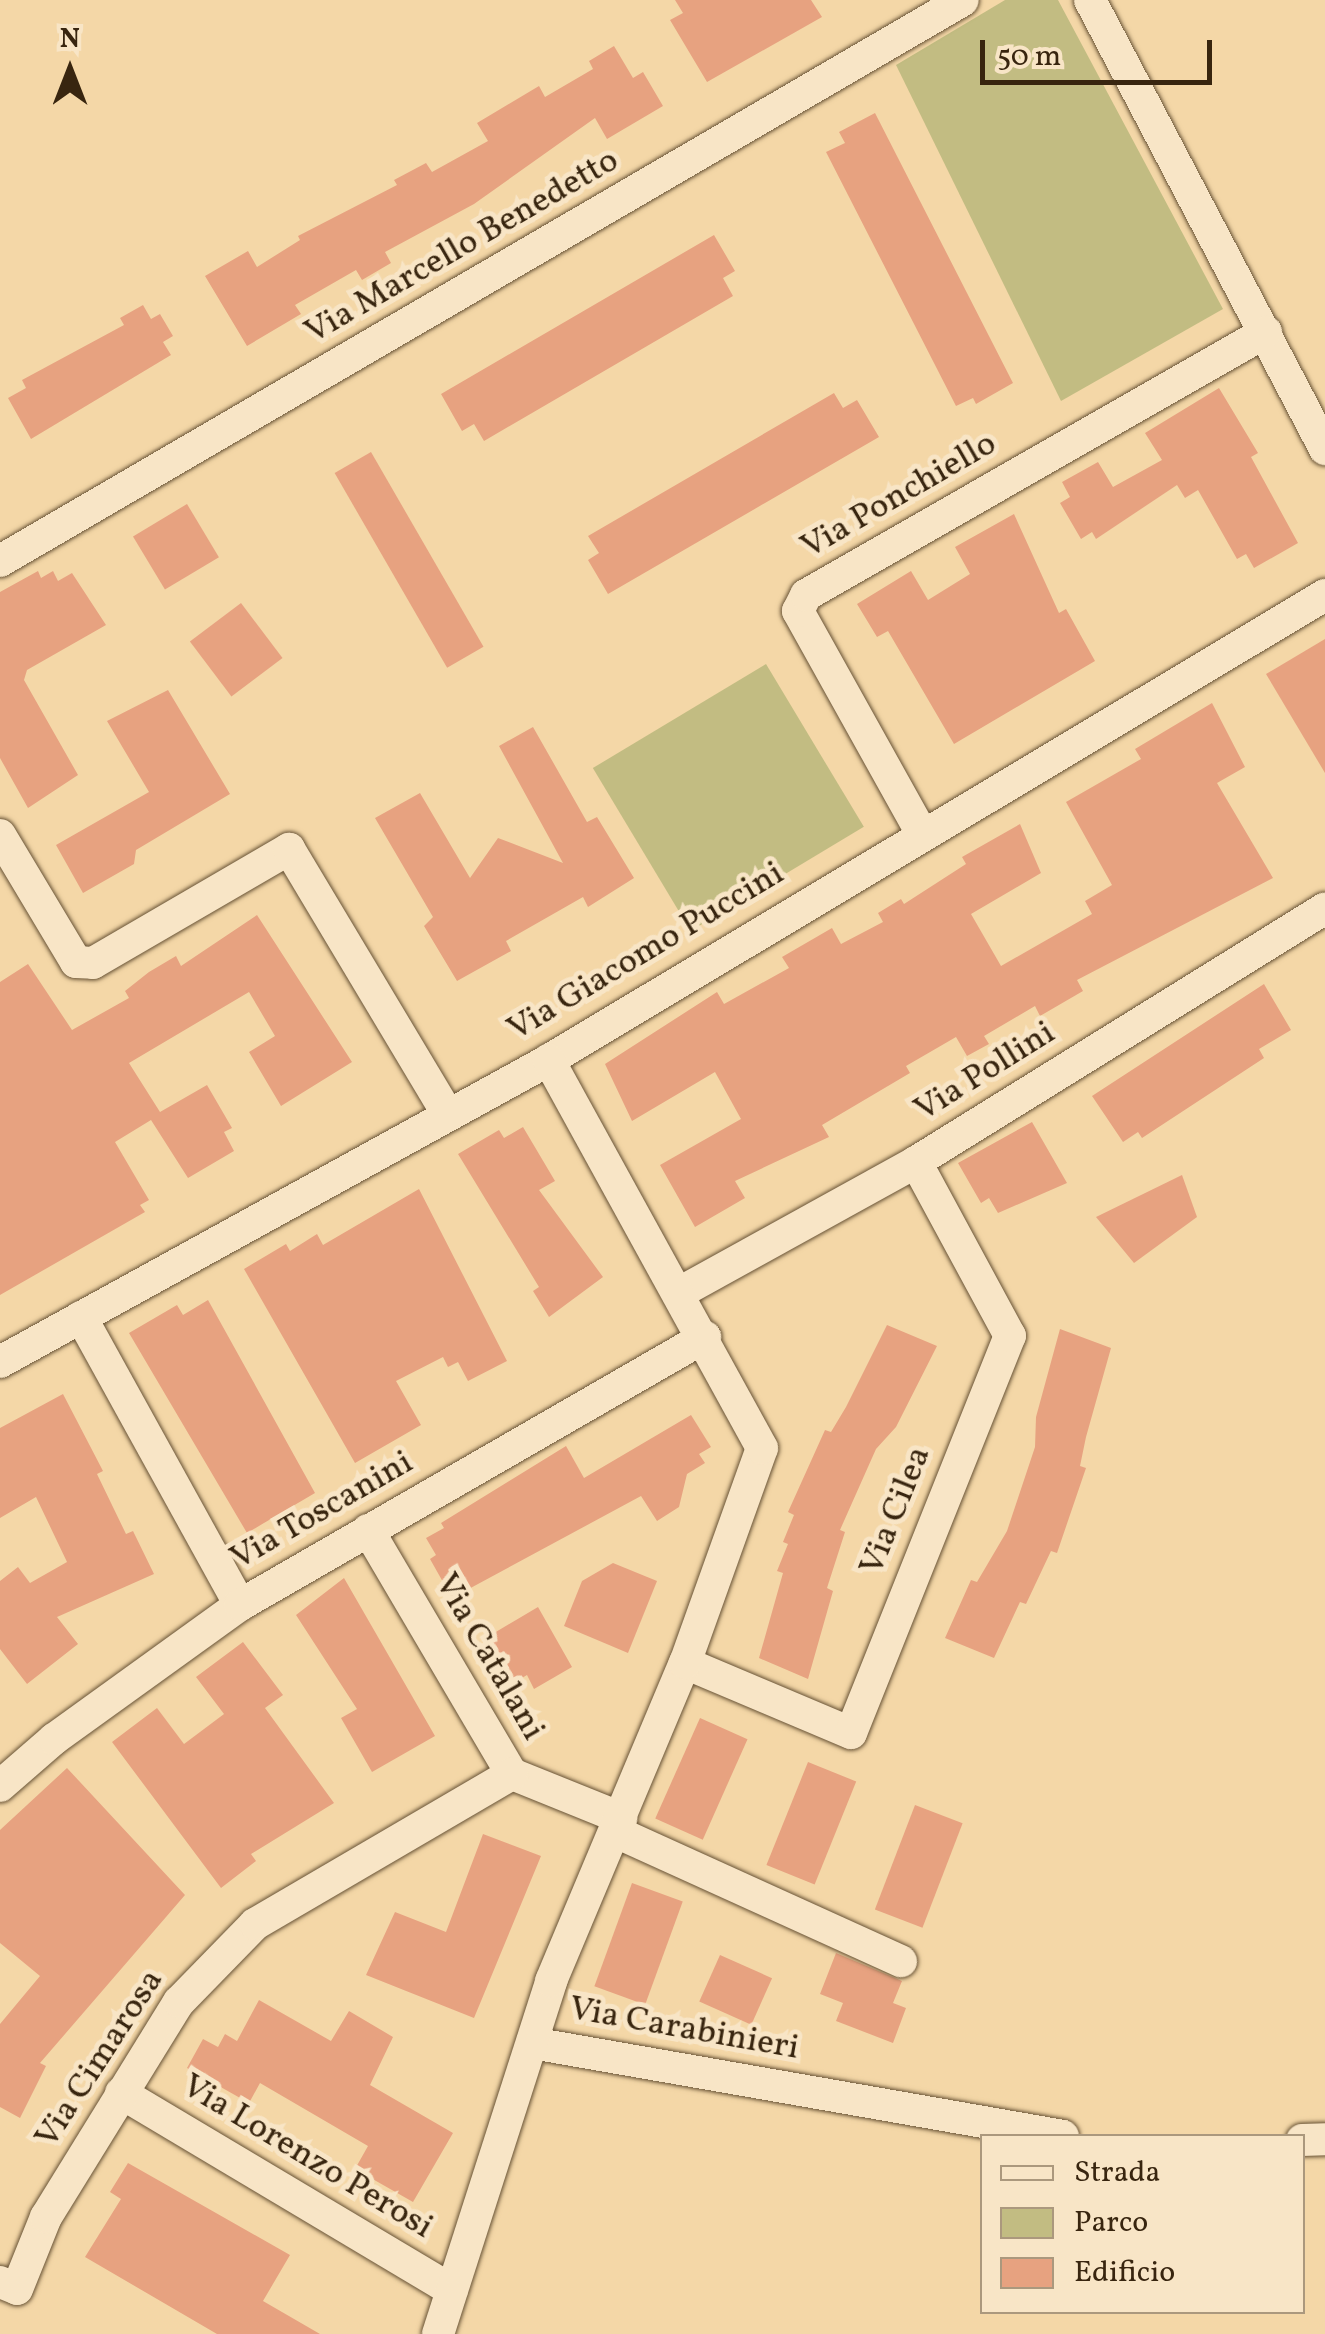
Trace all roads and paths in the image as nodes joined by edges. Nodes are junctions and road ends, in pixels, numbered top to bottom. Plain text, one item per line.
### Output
1 (963, 0) edge
2 (1090, 0) edge
3 (1266, 332) junction
4 (1325, 448) edge
5 (0, 561) edge
6 (1325, 594) edge
7 (921, 832) junction
8 (0, 835) edge
9 (1325, 908) edge
10 (548, 1060) junction
11 (448, 1115) junction
12 (916, 1162) junction
13 (679, 1293) junction
14 (81, 1317) junction
15 (705, 1337) junction
16 (0, 1362) edge
17 (368, 1530) junction
18 (240, 1605) junction
19 (685, 1663) junction
20 (512, 1774) junction
21 (0, 1786) edge
22 (618, 1825) junction
23 (901, 1961) dead end
24 (532, 2043) junction
25 (120, 2093) junction
26 (1052, 2134) edge
27 (0, 2282) edge
28 (452, 2290) junction
29 (438, 2334) edge

1 - 5 street, Via Marcello Benedetto
2 - 3 street
3 - 4 street
3 - 7 street, Via Ponchiello
6 - 7 street, Via Giacomo Puccini
7 - 10 street, Via Giacomo Puccini
8 - 11 street
9 - 12 street, Via Pollini
10 - 11 street, Via Giacomo Puccini
10 - 13 street
11 - 14 street, Via Giacomo Puccini
12 - 13 street, Via Pollini
12 - 19 street, Via Cilea
13 - 15 street
14 - 16 street, Via Giacomo Puccini
14 - 18 street
15 - 17 street, Via Toscanini
15 - 19 street
17 - 18 street, Via Toscanini
17 - 20 street, Via Catalani
18 - 21 street, Via Toscanini
19 - 22 street
20 - 22 street, Via Catalani
20 - 25 street, Via Cimarosa
22 - 23 street
22 - 24 street
24 - 26 street, Via Carabinieri
24 - 28 street, Via Carabinieri
25 - 27 street, Via Cimarosa
25 - 28 street, Via Lorenzo Perosi
28 - 29 street, Via Carabinieri

